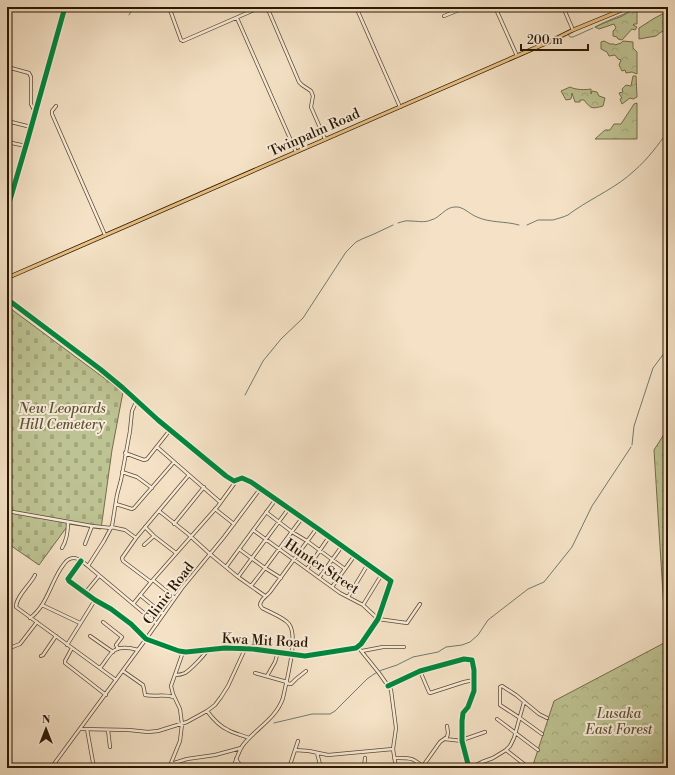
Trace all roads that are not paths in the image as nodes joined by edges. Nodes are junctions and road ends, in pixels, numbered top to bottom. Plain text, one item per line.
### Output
1 (65, 7) edge
2 (169, 7) edge
3 (260, 7) edge
4 (266, 7) edge
5 (356, 7) edge
6 (466, 7) edge
7 (495, 7) edge
8 (563, 7) edge
9 (629, 7) edge
10 (444, 16) dead end
11 (237, 18) junction
12 (573, 30) junction
13 (518, 56) junction
14 (7, 67) edge
15 (56, 106) dead end
16 (400, 107) junction
17 (36, 110) junction
18 (7, 121) edge
19 (31, 127) junction
20 (325, 139) junction
21 (7, 142) edge
22 (26, 146) junction
23 (296, 152) junction
24 (7, 210) edge
25 (105, 235) junction
26 (7, 278) edge
27 (7, 299) edge
28 (137, 400) junction
29 (170, 430) junction
30 (157, 448) junction
31 (125, 453) junction
32 (174, 462) junction
33 (122, 472) junction
34 (189, 475) junction
35 (235, 480) junction
36 (204, 487) junction
37 (152, 488) junction
38 (260, 489) junction
39 (276, 499) junction
40 (220, 502) junction
41 (116, 504) junction
42 (289, 508) junction
43 (215, 509) junction
44 (7, 511) edge
45 (159, 511) junction
46 (266, 512) junction
47 (302, 518) junction
48 (68, 522) junction
49 (279, 522) junction
50 (174, 524) junction
51 (234, 524) junction
52 (92, 526) junction
53 (111, 527) junction
54 (145, 527) junction
55 (317, 528) junction
56 (253, 530) junction
57 (292, 532) junction
58 (154, 536) junction
59 (191, 536) junction
60 (329, 537) junction
61 (136, 538) junction
62 (266, 539) junction
63 (307, 541) junction
64 (85, 544) dead end
65 (144, 545) dead end
66 (342, 546) junction
67 (62, 548) dead end
68 (239, 549) junction
69 (279, 549) junction
70 (319, 550) junction
71 (176, 553) junction
72 (210, 554) junction
73 (355, 555) junction
74 (252, 559) junction
75 (294, 559) junction
76 (332, 559) junction
77 (81, 561) junction
78 (368, 564) junction
79 (88, 566) junction
80 (226, 567) junction
81 (265, 568) junction
82 (307, 569) junction
83 (345, 569) junction
84 (382, 574) junction
85 (35, 575) dead end
86 (99, 576) junction
87 (238, 577) junction
88 (281, 578) junction
89 (319, 578) junction
90 (152, 581) junction
91 (250, 586) junction
92 (332, 587) junction
93 (85, 593) junction
94 (140, 595) junction
95 (265, 596) junction
96 (348, 597) junction
97 (175, 598) junction
98 (95, 600) junction
99 (133, 604) junction
100 (420, 604) dead end
101 (42, 605) junction
102 (363, 605) junction
103 (163, 614) junction
104 (30, 618) junction
105 (378, 619) junction
106 (36, 622) junction
107 (102, 622) dead end
108 (80, 623) junction
109 (157, 624) junction
110 (56, 636) junction
111 (90, 636) dead end
112 (146, 639) junction
113 (67, 645) junction
114 (404, 646) dead end
115 (358, 647) junction
116 (72, 648) junction
117 (7, 649) edge
118 (118, 649) junction
119 (245, 649) junction
120 (138, 650) junction
121 (208, 650) junction
122 (113, 652) junction
123 (183, 652) junction
124 (278, 652) junction
125 (362, 652) junction
126 (292, 655) junction
127 (41, 656) dead end
128 (100, 668) junction
129 (123, 671) junction
130 (306, 671) dead end
131 (420, 671) junction
132 (255, 673) dead end
133 (175, 675) junction
134 (267, 676) junction
135 (116, 680) junction
136 (474, 680) junction
137 (286, 682) junction
138 (388, 686) junction
139 (106, 695) junction
140 (174, 697) junction
141 (524, 702) junction
142 (207, 711) junction
143 (497, 718) dead end
144 (520, 718) junction
145 (548, 718) dead end
146 (182, 724) junction
147 (447, 726) dead end
148 (81, 728) junction
149 (87, 729) junction
150 (108, 730) junction
151 (485, 732) dead end
152 (516, 732) junction
153 (542, 734) dead end
154 (249, 738) junction
155 (445, 739) junction
156 (462, 741) junction
157 (298, 742) dead end
158 (110, 747) dead end
159 (241, 748) junction
160 (393, 749) junction
161 (295, 750) junction
162 (506, 750) junction
163 (538, 750) dead end
164 (317, 753) junction
165 (365, 758) dead end
166 (394, 758) junction
167 (236, 759) junction
168 (170, 764) junction
169 (424, 767) edge
170 (51, 768) edge
171 (94, 768) edge
172 (169, 768) edge
173 (232, 768) edge
174 (242, 768) edge
175 (289, 768) edge
176 (321, 768) edge
177 (364, 768) edge
178 (396, 768) edge
179 (470, 768) edge
180 (529, 768) edge

1 - 17 street
2 - 11 street
3 - 11 street
4 - 20 street
5 - 16 street
6 - 10 street
7 - 13 street
8 - 12 street
9 - 12 main road, Twinpalm Road
11 - 23 street
12 - 13 main road, Twinpalm Road
13 - 16 main road, Twinpalm Road
14 - 17 street
15 - 25 street
16 - 20 main road, Twinpalm Road
17 - 19 street
18 - 19 street
19 - 22 street
20 - 23 main road, Twinpalm Road
21 - 22 street
22 - 24 street
23 - 25 main road, Twinpalm Road
25 - 26 main road, Twinpalm Road
27 - 28 street
28 - 29 street
28 - 31 street
29 - 30 street
29 - 35 street
30 - 31 street
30 - 32 street
31 - 33 street
32 - 34 street
32 - 37 street
33 - 37 street
33 - 41 street
34 - 36 street
34 - 45 street
35 - 38 street
35 - 40 street
36 - 40 street
36 - 50 street
37 - 41 street
38 - 39 street
38 - 51 street, Clinic Road
39 - 42 street
39 - 46 street
40 - 43 street
41 - 53 street
42 - 47 street
42 - 49 street
43 - 51 street
43 - 59 street
44 - 48 street
45 - 50 street
45 - 54 street
46 - 49 street
46 - 56 street
47 - 55 street
47 - 57 street
48 - 52 street
48 - 67 street
49 - 57 street
49 - 62 street
50 - 59 street
51 - 72 street, Clinic Road
52 - 53 street
52 - 64 street
53 - 61 street
53 - 79 street
54 - 58 street
54 - 61 street
55 - 60 street
55 - 63 street
56 - 62 street, Hunter Street
56 - 68 street
57 - 63 street
57 - 69 street
58 - 65 street
58 - 71 street
59 - 71 street
59 - 72 street
60 - 66 street
60 - 70 street
61 - 90 street
62 - 69 street, Hunter Street
62 - 74 street
63 - 70 street
63 - 75 street
66 - 73 street
66 - 76 street
68 - 74 street
68 - 80 street
69 - 75 street, Hunter Street
69 - 81 street
70 - 76 street
70 - 82 street
71 - 90 street
72 - 80 street
72 - 97 street, Clinic Road
73 - 78 street
73 - 83 street
74 - 81 street
74 - 87 street
75 - 82 street, Hunter Street
75 - 88 street
76 - 83 street
76 - 89 street
77 - 79 street
77 - 93 street
77 - 101 street
78 - 84 street
78 - 96 street
79 - 86 street
80 - 87 street
81 - 88 street
81 - 91 street
82 - 89 street, Hunter Street
83 - 92 street
84 - 102 street
84 - 105 street
85 - 104 street
86 - 93 street
86 - 99 street
87 - 91 street
88 - 95 street
89 - 92 street, Hunter Street
90 - 94 street
90 - 97 street
91 - 95 street
92 - 96 street, Hunter Street
93 - 98 street
94 - 99 street
94 - 103 street
95 - 126 street
96 - 102 street, Hunter Street
97 - 103 street, Clinic Road
98 - 108 street
98 - 112 street
99 - 109 street
100 - 105 street
101 - 104 street
101 - 108 street
102 - 105 street, Hunter Street
103 - 109 street, Clinic Road
104 - 106 street
105 - 115 street
106 - 110 street
106 - 117 street
107 - 118 street
108 - 113 street
109 - 112 street, Clinic Road
110 - 113 street
110 - 127 street
111 - 122 street
112 - 120 street, Clinic Road
112 - 123 street, Kwa Mit Road
113 - 116 street
114 - 125 street
115 - 125 street
115 - 126 street, Kwa Mit Road
116 - 128 street
116 - 139 street
118 - 120 street
118 - 122 street
119 - 121 street, Kwa Mit Road
119 - 124 street, Kwa Mit Road
119 - 142 street
120 - 129 street, Clinic Road
121 - 123 street, Kwa Mit Road
121 - 133 street
122 - 128 street
123 - 133 street
124 - 126 street, Kwa Mit Road
124 - 134 street
125 - 138 street
126 - 137 street
128 - 135 street
129 - 135 street, Clinic Road
129 - 140 street
130 - 137 street
131 - 136 street
131 - 136 street
131 - 138 street
132 - 134 street
133 - 140 street
134 - 137 street
135 - 139 street, Clinic Road
136 - 156 street
137 - 154 street
138 - 160 street
139 - 148 street, Clinic Road
140 - 146 street
141 - 144 street
141 - 144 street
141 - 145 street
142 - 146 street
142 - 154 street
143 - 152 street
144 - 152 street
144 - 153 street
146 - 150 street
146 - 168 street
147 - 155 street
148 - 149 street
148 - 170 street, Clinic Road
149 - 150 street
149 - 171 street
150 - 158 street
151 - 156 street
152 - 162 street
152 - 163 street
154 - 159 street
155 - 156 street
155 - 169 street
156 - 179 street
157 - 161 street
159 - 167 street
159 - 168 street
160 - 164 street
160 - 166 street
161 - 164 street
161 - 175 street
162 - 179 street
162 - 180 street
164 - 176 street
165 - 177 street
166 - 169 street
166 - 178 street
167 - 173 street
167 - 174 street
168 - 172 street

